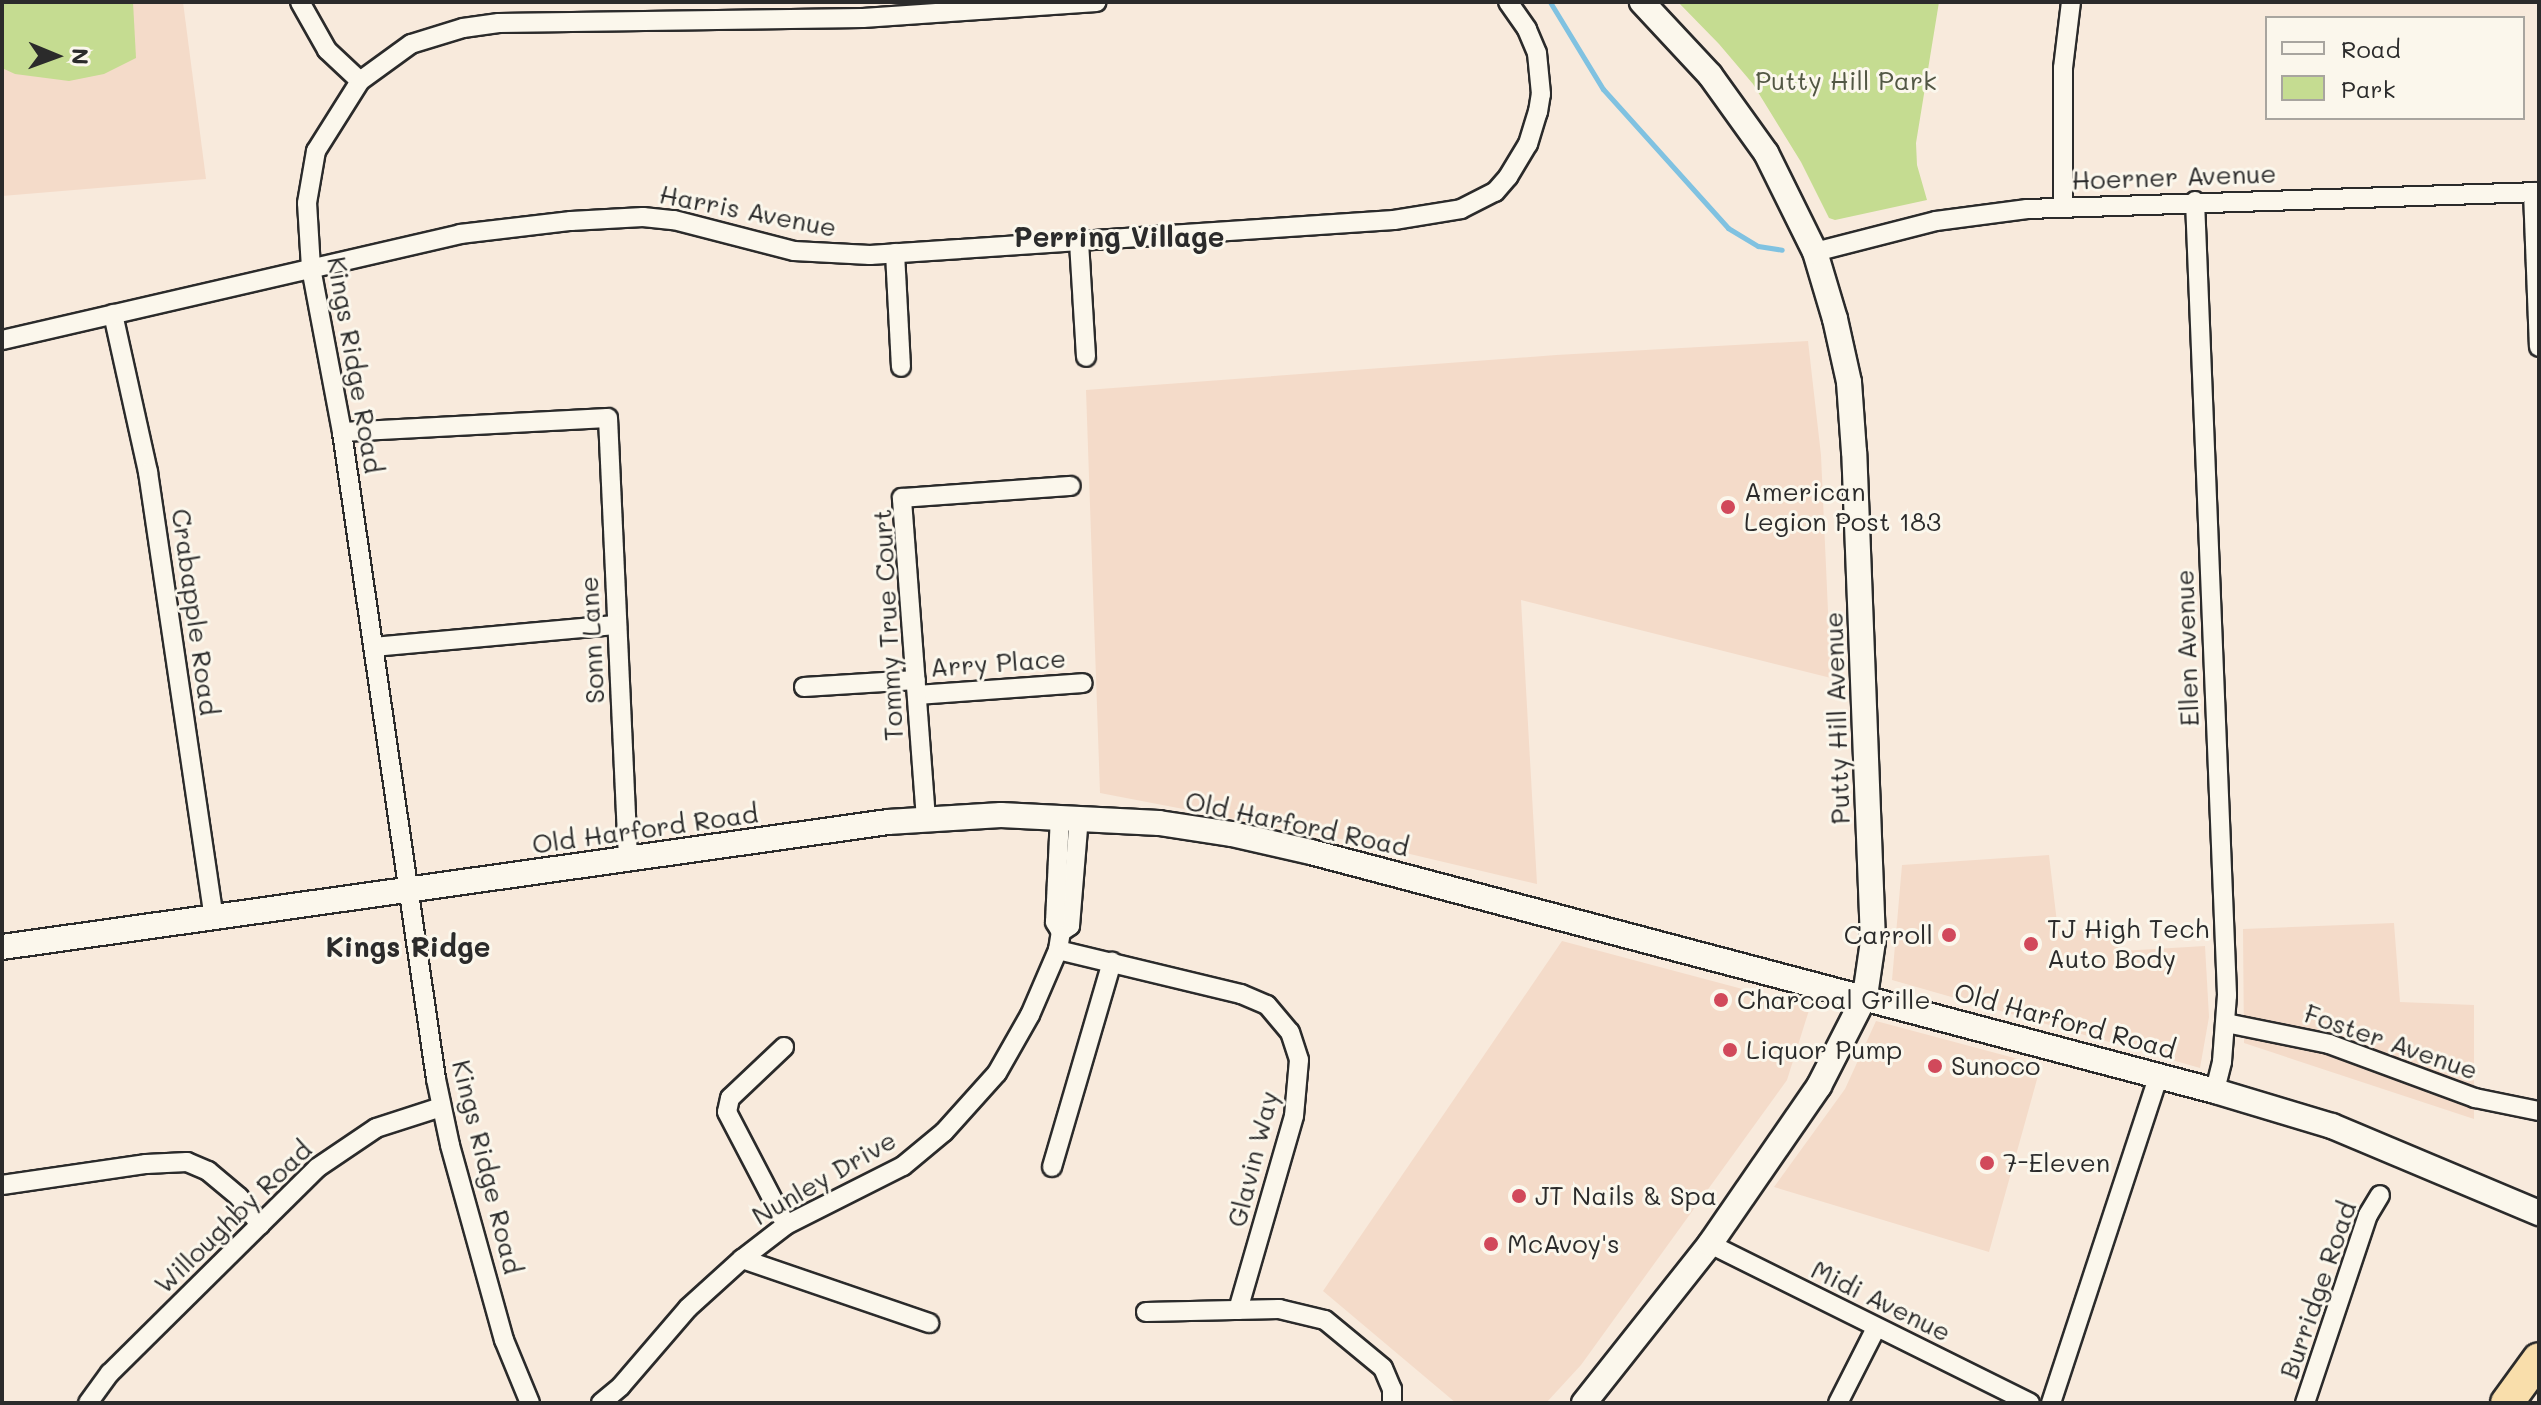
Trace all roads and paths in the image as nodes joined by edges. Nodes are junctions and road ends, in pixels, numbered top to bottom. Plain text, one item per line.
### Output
1 (300, 2) edge
2 (1096, 2) edge
3 (1508, 2) edge
4 (1642, 2) edge
5 (2071, 2) edge
6 (982, 6) edge
7 (360, 81) junction
8 (2536, 192) edge
9 (2195, 201) junction
10 (2063, 207) junction
11 (1079, 242) junction
12 (1815, 252) junction
13 (895, 253) junction
14 (311, 268) junction
15 (113, 314) junction
16 (2, 340) edge
17 (2539, 347) edge
18 (1086, 357) dead end
19 (901, 367) dead end
20 (342, 432) junction
21 (1071, 486) dead end
22 (617, 625) junction
23 (374, 647) junction
24 (1083, 683) dead end
25 (804, 687) dead end
26 (916, 688) junction
27 (1070, 816) junction
28 (926, 819) junction
29 (628, 860) junction
30 (409, 891) junction
31 (214, 919) junction
32 (1060, 941) junction
33 (2, 947) edge
34 (1112, 962) junction
35 (1865, 996) junction
36 (2226, 1023) junction
37 (784, 1047) dead end
38 (2159, 1075) junction
39 (2215, 1091) junction
40 (441, 1107) junction
41 (2539, 1111) edge
42 (1052, 1167) dead end
43 (2, 1185) edge
44 (2380, 1195) dead end
45 (2539, 1213) edge
46 (260, 1225) junction
47 (786, 1225) junction
48 (1710, 1244) junction
49 (742, 1259) junction
50 (1238, 1310) junction
51 (1146, 1312) dead end
52 (929, 1323) dead end
53 (1876, 1328) junction
54 (2539, 1359) edge
55 (88, 1403) edge
56 (530, 1403) edge
57 (601, 1403) edge
58 (1392, 1403) edge
59 (1584, 1403) edge
60 (1838, 1403) edge
61 (2030, 1403) edge
62 (2051, 1403) edge
63 (2305, 1403) edge
64 (2507, 1403) edge

1 - 7 street
2 - 6 street, Kings Ridge Road
3 - 11 street, Harris Avenue
4 - 12 street, Putty Hill Avenue
5 - 10 street
6 - 7 street, Kings Ridge Road
7 - 14 street, Kings Ridge Road
8 - 9 street, Hoerner Avenue
8 - 17 street
9 - 10 street, Hoerner Avenue
9 - 36 street, Ellen Avenue
10 - 12 street, Hoerner Avenue
11 - 13 street, Harris Avenue
11 - 18 street
12 - 35 street, Putty Hill Avenue
13 - 14 street, Harris Avenue
13 - 19 street
14 - 15 street, Harris Avenue
14 - 20 street, Kings Ridge Road
15 - 16 street, Harris Avenue
15 - 31 street, Crabapple Road
20 - 22 street, Sonn Lane
20 - 23 street, Kings Ridge Road
21 - 26 street, Tommy True Court
22 - 23 street
22 - 29 street, Sonn Lane
23 - 30 street, Kings Ridge Road
24 - 26 street, Arry Place
25 - 26 street, Arry Place
26 - 28 street, Tommy True Court
27 - 28 street, Old Harford Road
27 - 32 street
27 - 35 street, Old Harford Road
28 - 29 street, Old Harford Road
29 - 30 street, Old Harford Road
30 - 31 street, Old Harford Road
30 - 40 street, Kings Ridge Road
31 - 33 street, Old Harford Road
32 - 34 street, Glavin Way
32 - 47 street, Nunley Drive
34 - 42 street
34 - 50 street, Glavin Way
35 - 38 street, Old Harford Road
35 - 48 street, Putty Hill Avenue
36 - 39 street, Ellen Avenue
36 - 41 street, Foster Avenue
37 - 47 street
38 - 39 street, Old Harford Road
38 - 62 street
39 - 45 street, Old Harford Road
40 - 46 street, Willoughby Road
40 - 56 street, Kings Ridge Road
43 - 46 street
44 - 63 street, Burridge Road
46 - 55 street, Willoughby Road
47 - 49 street, Nunley Drive
48 - 53 street, Midi Avenue
48 - 59 street, Putty Hill Avenue
49 - 52 street
49 - 57 street, Nunley Drive
50 - 51 street
50 - 58 street
53 - 60 street
53 - 61 street, Midi Avenue
54 - 64 highway

